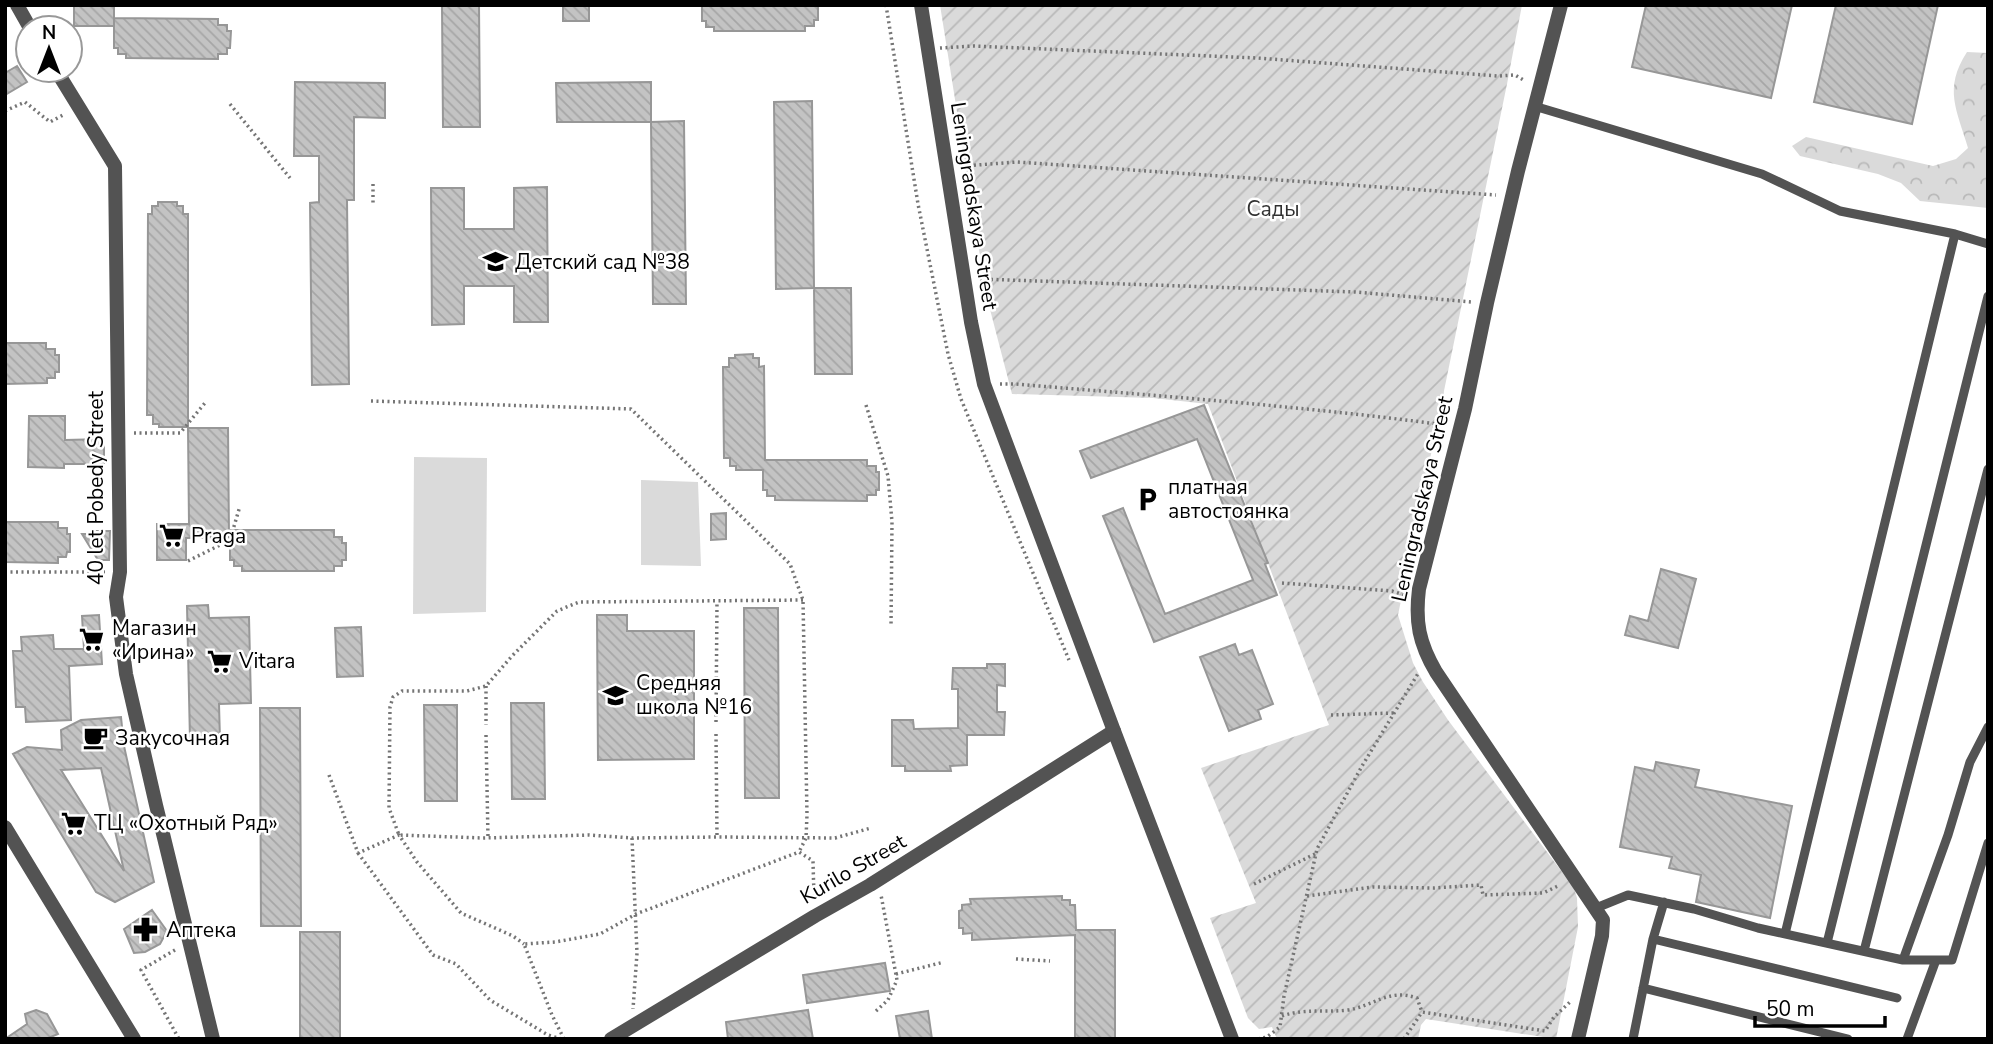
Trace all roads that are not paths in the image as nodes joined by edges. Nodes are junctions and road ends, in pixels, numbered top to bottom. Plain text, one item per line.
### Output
1 (921, 5) edge
2 (1561, 5) edge
3 (65, 84) edge
4 (1534, 106) junction
5 (1955, 234) junction
6 (1988, 244) edge
7 (1988, 296) edge
8 (1988, 469) edge
9 (1988, 727) edge
10 (1114, 732) junction
11 (5, 827) edge
12 (1988, 842) edge
13 (1664, 902) junction
14 (1596, 908) junction
15 (1786, 934) junction
16 (1653, 939) junction
17 (1827, 943) junction
18 (1864, 951) junction
19 (1903, 960) junction
20 (1936, 960) junction
21 (1643, 988) junction
22 (1897, 999) dead end
23 (1635, 1038) edge
24 (134, 1039) edge
25 (213, 1039) edge
26 (611, 1039) edge
27 (1232, 1039) edge
28 (1578, 1039) edge
29 (1849, 1039) edge
30 (1907, 1039) edge

1 - 10 street, Leningradskaya Street
2 - 4 street, Leningradskaya Street
3 - 25 street, 40 let Pobedy Street
4 - 5 lane
4 - 14 street, Leningradskaya Street
5 - 6 lane
5 - 15 lane
7 - 17 lane
8 - 18 lane
9 - 19 lane
10 - 26 street, Kurilo Street
10 - 27 street, Leningradskaya Street
11 - 24 street
12 - 20 lane
13 - 14 lane
13 - 15 lane
13 - 16 lane
14 - 28 street, Leningradskaya Street
15 - 17 lane
16 - 21 lane
16 - 22 lane
17 - 18 lane
18 - 19 lane
19 - 20 lane
20 - 30 lane
21 - 23 lane
21 - 29 lane

